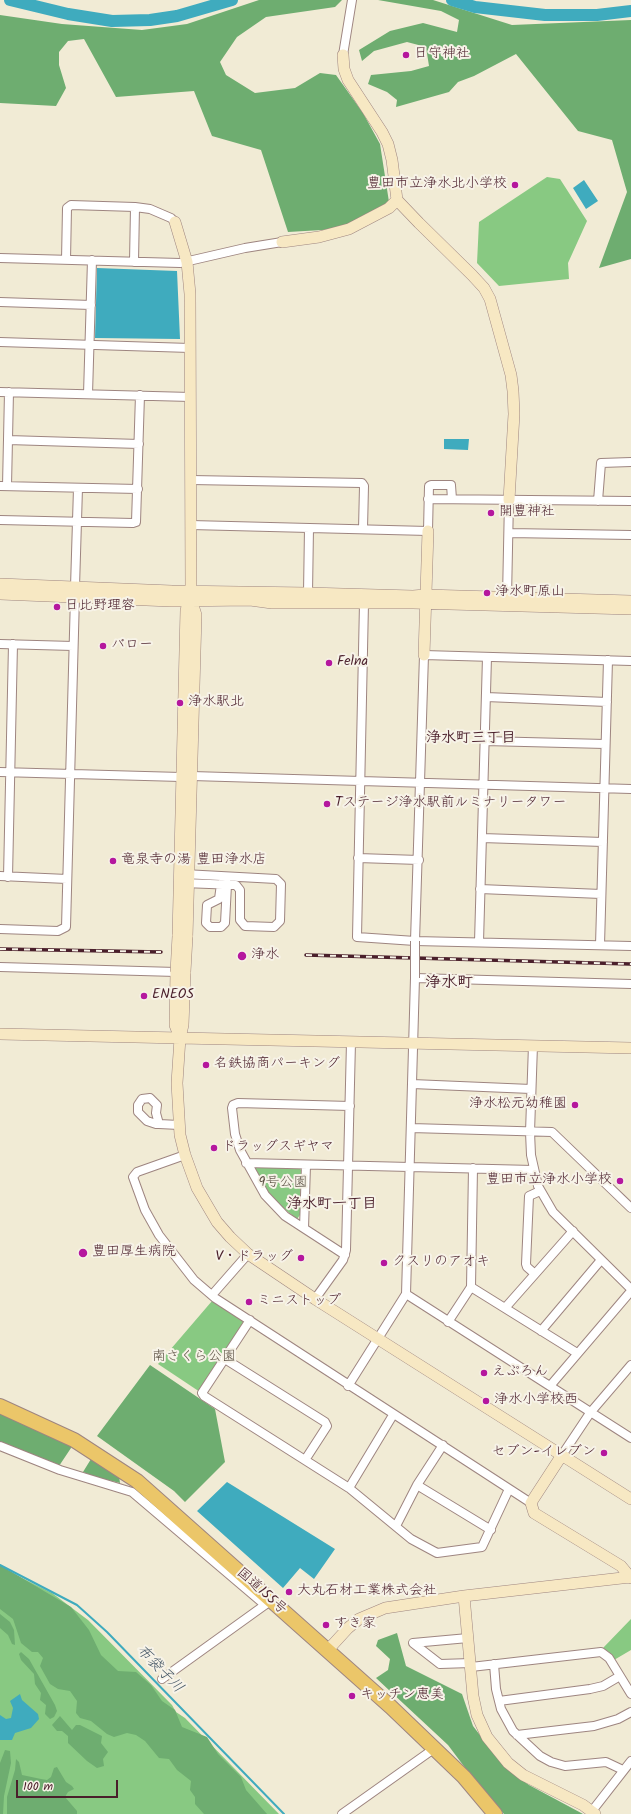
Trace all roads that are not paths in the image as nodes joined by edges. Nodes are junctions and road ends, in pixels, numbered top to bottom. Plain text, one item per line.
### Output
1 (352, 0) edge
2 (343, 55) joint
3 (397, 200) junction
4 (135, 207) junction
5 (175, 222) joint
6 (282, 242) joint
7 (0, 258) edge
8 (66, 260) junction
9 (92, 260) junction
10 (134, 262) junction
11 (187, 262) junction
12 (0, 302) edge
13 (91, 305) junction
14 (0, 342) edge
15 (90, 346) junction
16 (190, 348) junction
17 (0, 392) edge
18 (9, 392) junction
19 (88, 394) junction
20 (140, 395) junction
21 (191, 397) junction
22 (8, 440) junction
23 (139, 444) junction
24 (631, 462) edge
25 (191, 480) junction
26 (4, 486) edge
27 (78, 488) junction
28 (138, 489) junction
29 (428, 499) junction
30 (452, 499) junction
31 (509, 500) junction
32 (598, 501) junction
33 (631, 501) edge
34 (0, 520) edge
35 (77, 522) junction
36 (191, 525) junction
37 (309, 528) junction
38 (363, 529) junction
39 (428, 531) junction
40 (509, 533) junction
41 (631, 535) edge
42 (0, 584) edge
43 (75, 592) junction
44 (308, 593) junction
45 (0, 594) edge
46 (191, 595) junction
47 (507, 597) junction
48 (425, 599) junction
49 (631, 601) edge
50 (364, 603) junction
51 (631, 609) edge
52 (0, 644) edge
53 (13, 644) junction
54 (73, 646) junction
55 (424, 655) junction
56 (487, 657) junction
57 (608, 660) junction
58 (631, 661) edge
59 (486, 697) junction
60 (607, 702) junction
61 (485, 741) junction
62 (605, 744) junction
63 (0, 772) edge
64 (10, 772) junction
65 (70, 773) junction
66 (186, 776) junction
67 (359, 781) junction
68 (420, 783) junction
69 (484, 784) junction
70 (605, 788) junction
71 (631, 789) edge
72 (482, 838) junction
73 (603, 842) junction
74 (358, 858) junction
75 (419, 860) junction
76 (4, 876) edge
77 (184, 878) junction
78 (67, 879) junction
79 (224, 882) junction
80 (480, 889) junction
81 (601, 894) junction
82 (0, 929) edge
83 (415, 940) junction
84 (479, 942) junction
85 (600, 945) junction
86 (631, 946) edge
87 (0, 967) edge
88 (181, 972) junction
89 (415, 978) junction
90 (631, 984) edge
91 (0, 1034) edge
92 (180, 1038) junction
93 (351, 1042) junction
94 (414, 1044) junction
95 (533, 1045) junction
96 (631, 1048) edge
97 (412, 1084) junction
98 (531, 1089) junction
99 (350, 1106) junction
100 (159, 1124) dead end
101 (179, 1125) junction
102 (411, 1128) junction
103 (530, 1132) junction
104 (185, 1155) junction
105 (246, 1164) junction
106 (306, 1165) junction
107 (348, 1166) junction
108 (410, 1167) junction
109 (474, 1168) junction
110 (533, 1170) junction
111 (540, 1191) junction
112 (631, 1208) edge
113 (304, 1228) junction
114 (573, 1231) junction
115 (248, 1254) junction
116 (345, 1255) junction
117 (601, 1260) junction
118 (535, 1274) junction
119 (470, 1287) junction
120 (631, 1290) edge
121 (406, 1294) junction
122 (212, 1295) junction
123 (315, 1299) junction
124 (505, 1308) junction
125 (250, 1320) junction
126 (448, 1322) junction
127 (541, 1330) junction
128 (378, 1338) junction
129 (577, 1353) junction
130 (225, 1359) junction
131 (631, 1365) edge
132 (348, 1386) junction
133 (550, 1386) junction
134 (0, 1406) edge
135 (590, 1413) junction
136 (393, 1414) junction
137 (631, 1438) edge
138 (443, 1445) junction
139 (0, 1446) edge
140 (562, 1455) junction
141 (304, 1460) junction
142 (417, 1485) junction
143 (349, 1488) junction
144 (509, 1489) junction
145 (631, 1499) edge
146 (531, 1503) junction
147 (396, 1526) junction
148 (491, 1530) junction
149 (631, 1578) edge
150 (464, 1596) junction
151 (268, 1602) junction
152 (468, 1638) junction
153 (327, 1651) junction
154 (494, 1664) junction
155 (471, 1665) junction
156 (620, 1676) junction
157 (162, 1680) dead end
158 (631, 1694) edge
159 (499, 1701) junction
160 (631, 1712) edge
161 (517, 1735) junction
162 (435, 1748) junction
163 (631, 1761) edge
164 (623, 1770) junction
165 (593, 1812) edge
166 (342, 1814) edge
167 (495, 1814) edge

1 - 2 street
2 - 3 street
3 - 6 street
3 - 31 street
4 - 5 street
4 - 8 street
4 - 10 street
5 - 11 street
6 - 11 street
7 - 8 street
8 - 9 street
9 - 10 street
9 - 13 street
10 - 11 street
11 - 16 street
12 - 13 street
13 - 15 street
14 - 15 street
15 - 16 street
15 - 19 street
16 - 21 street
17 - 18 street
18 - 19 street
18 - 22 street
19 - 20 street
20 - 21 street
20 - 23 street
21 - 25 street
22 - 23 street
22 - 26 street
23 - 28 street
24 - 32 street
25 - 36 street
25 - 38 street
26 - 27 street
27 - 28 street
27 - 35 street
28 - 35 street
29 - 30 street
29 - 30 street
29 - 39 street
30 - 31 street
31 - 32 street
31 - 40 street
32 - 33 street
34 - 35 street
35 - 43 street
36 - 37 street
36 - 46 street
37 - 38 street
37 - 44 street
38 - 39 street
39 - 48 street
40 - 41 street
40 - 47 street
42 - 43 street
43 - 45 street
43 - 46 street
43 - 54 street
44 - 46 street
44 - 48 street
46 - 50 street
46 - 66 street
47 - 48 street
47 - 49 street
48 - 50 street
48 - 51 street
48 - 55 street
50 - 67 street
52 - 53 street
53 - 54 street
53 - 64 street
54 - 65 street
55 - 56 street
55 - 68 street
56 - 57 street
56 - 59 street
57 - 58 street
57 - 60 street
59 - 60 street
59 - 61 street
60 - 62 street
61 - 62 street
61 - 69 street
62 - 70 street
63 - 64 street
64 - 65 street
64 - 76 street
65 - 66 street
65 - 78 street
66 - 67 street
66 - 77 street
67 - 68 street
67 - 74 street
68 - 69 street
68 - 75 street
69 - 70 street
69 - 72 street
70 - 71 street
70 - 73 street
72 - 73 street
72 - 80 street
73 - 81 street
74 - 75 street
74 - 83 street
75 - 83 street
76 - 78 street
77 - 79 street
77 - 88 street, bridge
78 - 82 street
79 - 79 street
79 - 79 street
80 - 81 street
80 - 84 street
81 - 85 street
83 - 84 street
83 - 89 street, bridge
84 - 85 street
85 - 86 street
87 - 88 street
88 - 92 street
89 - 90 street
89 - 94 street
91 - 92 street
92 - 93 street
92 - 101 street
93 - 94 street
93 - 99 street
94 - 95 street
94 - 97 street
95 - 96 street
95 - 98 street
97 - 98 street
97 - 102 street
98 - 103 street
99 - 105 street
99 - 107 street
100 - 101 street
101 - 104 street
102 - 103 street
102 - 108 street
103 - 110 street
103 - 112 street
104 - 115 street
104 - 122 street
105 - 106 street
105 - 113 street
106 - 107 street
106 - 113 street
107 - 108 street
107 - 116 street
108 - 109 street
108 - 121 street
109 - 110 street
109 - 119 street
110 - 111 street
111 - 114 street
111 - 118 street
113 - 116 street
114 - 117 street
114 - 118 street
115 - 122 street
115 - 123 street
116 - 123 street
117 - 120 street
117 - 127 street
118 - 124 street
119 - 124 street
119 - 126 street
120 - 129 street
121 - 126 street
121 - 128 street
122 - 125 street
123 - 128 street
124 - 127 street
125 - 130 street
125 - 132 street
126 - 133 street
127 - 129 street
128 - 132 street
128 - 140 street
129 - 133 street
130 - 141 street
130 - 141 street
131 - 135 street
132 - 136 street
133 - 135 street
134 - 151 highway, 国道155号
135 - 137 street
135 - 140 street
136 - 138 street
136 - 143 street
138 - 142 street
138 - 144 street
139 - 151 street
140 - 145 street
140 - 146 street
141 - 143 street
142 - 147 street
142 - 148 street
143 - 147 street
144 - 146 street
144 - 148 street
146 - 149 street
147 - 148 street
149 - 150 street
150 - 152 street
150 - 153 street
151 - 153 highway, 国道155号
151 - 157 street
152 - 155 street
152 - 155 street
153 - 162 highway, 国道155号
154 - 155 street
154 - 156 street
154 - 159 street
155 - 165 street
156 - 158 street
156 - 159 street
159 - 161 street
160 - 161 street
161 - 164 street
162 - 166 street
162 - 167 highway, 国道155号
163 - 164 street
164 - 165 street

